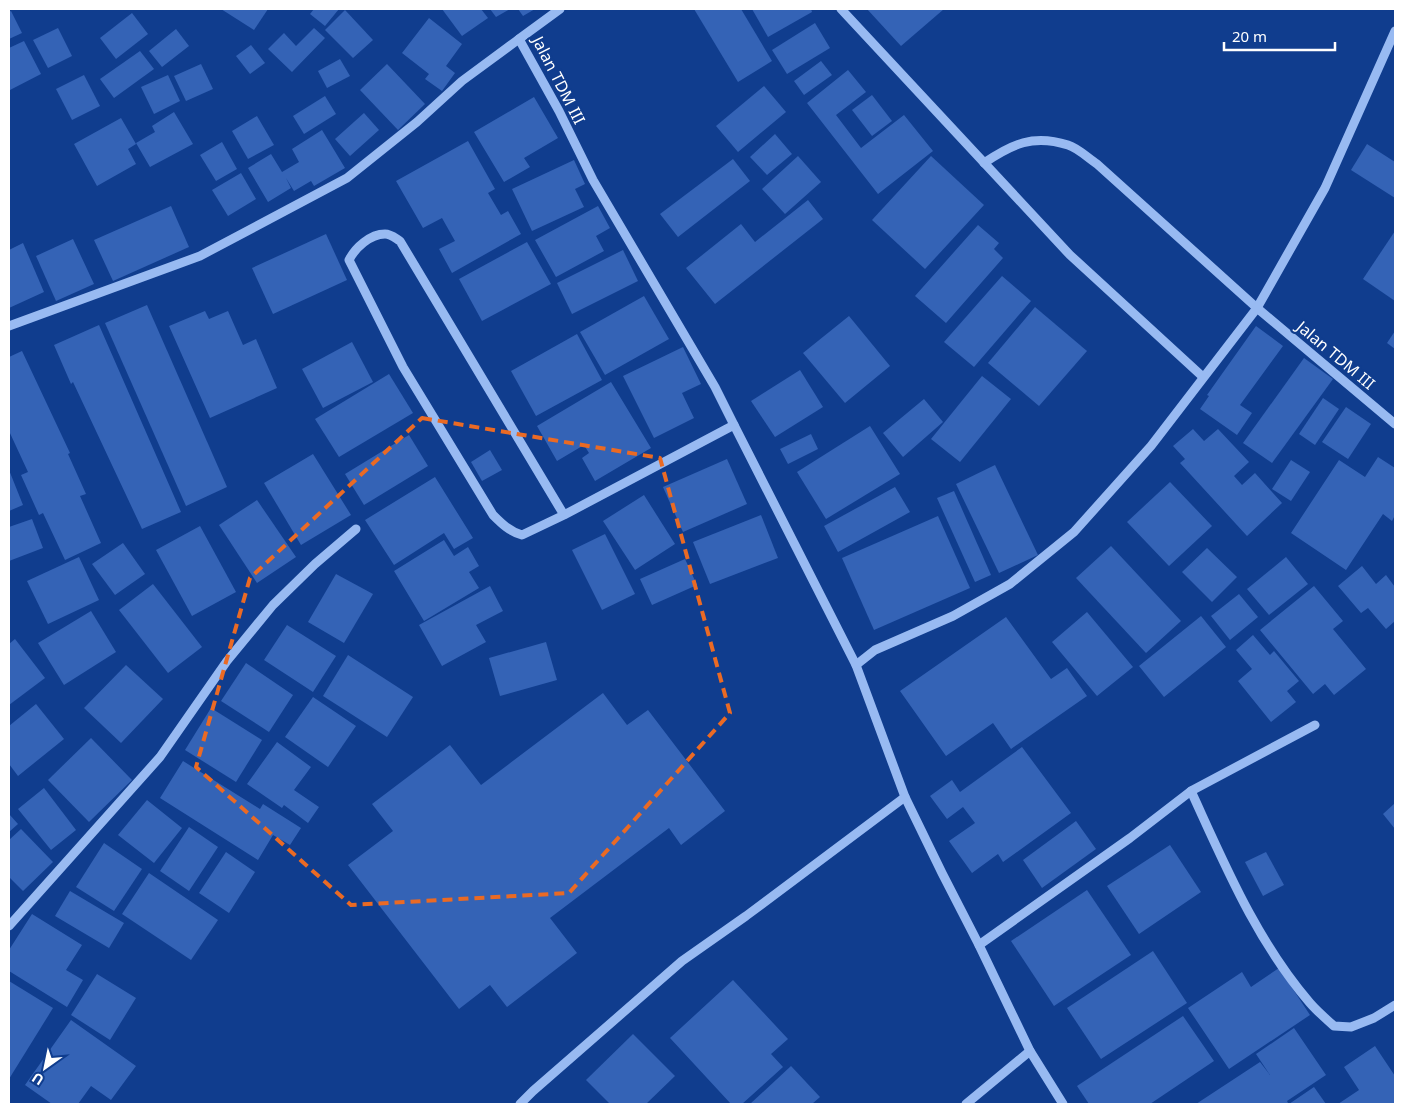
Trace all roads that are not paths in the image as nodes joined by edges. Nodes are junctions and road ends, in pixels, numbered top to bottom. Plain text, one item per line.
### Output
1 (560, 9) edge
2 (842, 9) edge
3 (1395, 31) edge
4 (519, 39) junction
5 (984, 163) junction
6 (1257, 308) junction
7 (9, 326) edge
8 (1203, 377) junction
9 (1395, 424) edge
10 (734, 425) junction
11 (564, 515) junction
12 (356, 529) dead end
13 (856, 665) junction
14 (1315, 725) dead end
15 (1191, 791) junction
16 (905, 797) junction
17 (9, 926) edge
18 (979, 945) junction
19 (1395, 1005) edge
20 (1030, 1051) junction
21 (520, 1104) edge
22 (966, 1104) edge
23 (1063, 1104) edge

1 - 4 street, Jalan TDM III
2 - 5 street
3 - 6 street
4 - 7 street
4 - 10 street, Jalan TDM III
5 - 6 street, Jalan TDM III
5 - 8 street
6 - 8 street
6 - 9 street, Jalan TDM III
8 - 13 street
10 - 11 street
10 - 13 street, Jalan TDM III
11 - 11 street
12 - 17 street
13 - 16 street, Jalan TDM III
14 - 15 street
15 - 18 street
15 - 19 street
16 - 18 street, Jalan TDM III
16 - 21 street
18 - 20 street, Jalan TDM III
20 - 22 street
20 - 23 street, Jalan TDM III

